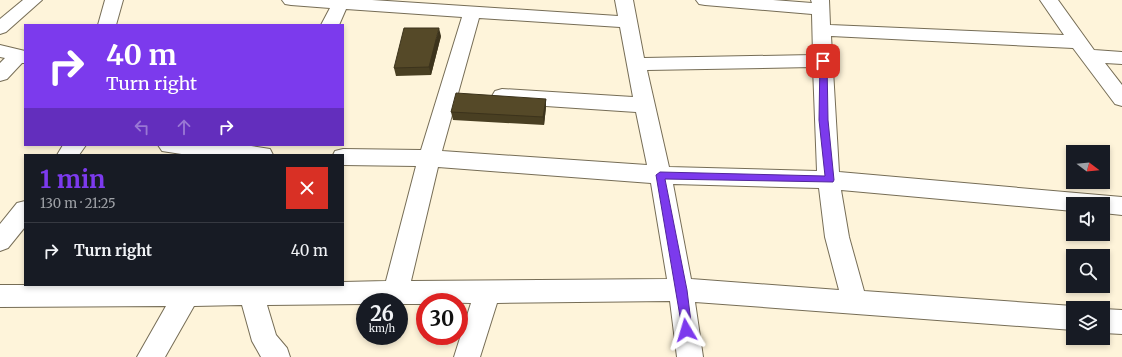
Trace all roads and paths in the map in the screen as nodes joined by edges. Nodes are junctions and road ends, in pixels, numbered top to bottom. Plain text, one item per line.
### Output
1 (32, 0) edge
2 (114, 0) edge
3 (291, 0) edge
4 (624, 0) edge
5 (705, 0) edge
6 (1049, 0) edge
7 (341, 2) edge
8 (820, 4) edge
9 (472, 11) junction
10 (627, 22) junction
11 (107, 24) edge
12 (330, 24) edge
13 (0, 28) edge
14 (822, 30) junction
15 (1083, 49) junction
16 (0, 51) edge
17 (22, 57) edge
18 (1122, 58) edge
19 (823, 61) junction
20 (636, 64) junction
21 (0, 74) edge
22 (447, 92) junction
23 (1122, 99) edge
24 (644, 105) junction
25 (178, 146) edge
26 (253, 154) edge
27 (344, 157) edge
28 (429, 158) junction
29 (660, 175) junction
30 (830, 180) junction
31 (1066, 201) edge
32 (1110, 205) edge
33 (1122, 206) edge
34 (24, 211) edge
35 (0, 241) edge
36 (681, 290) junction
37 (197, 291) edge
38 (488, 291) junction
39 (396, 292) junction
40 (251, 293) junction
41 (0, 296) edge
42 (855, 302) junction
43 (1066, 317) edge
44 (1110, 321) edge
45 (1122, 322) edge
46 (150, 357) edge
47 (277, 357) edge
48 (467, 357) edge
49 (690, 357) edge

1 - 13 street
2 - 11 street
3 - 7 street
4 - 10 street
5 - 8 street
6 - 15 street
7 - 9 street
7 - 12 street
8 - 14 street
9 - 10 street
9 - 22 street
10 - 20 street
14 - 15 street
14 - 19 street
15 - 18 street
15 - 23 street
16 - 17 street
17 - 21 street
19 - 20 street
19 - 30 street
20 - 24 street
22 - 24 street
22 - 28 street
24 - 29 street
25 - 26 street
27 - 28 street
28 - 29 street
28 - 39 street
29 - 30 street
29 - 36 street
30 - 31 street
30 - 42 street
32 - 33 street
34 - 35 street
36 - 38 street
36 - 42 street
36 - 49 street
37 - 40 street
37 - 41 street
37 - 46 street
38 - 39 street
38 - 48 street
39 - 40 street
40 - 47 street
42 - 43 street
44 - 45 street

